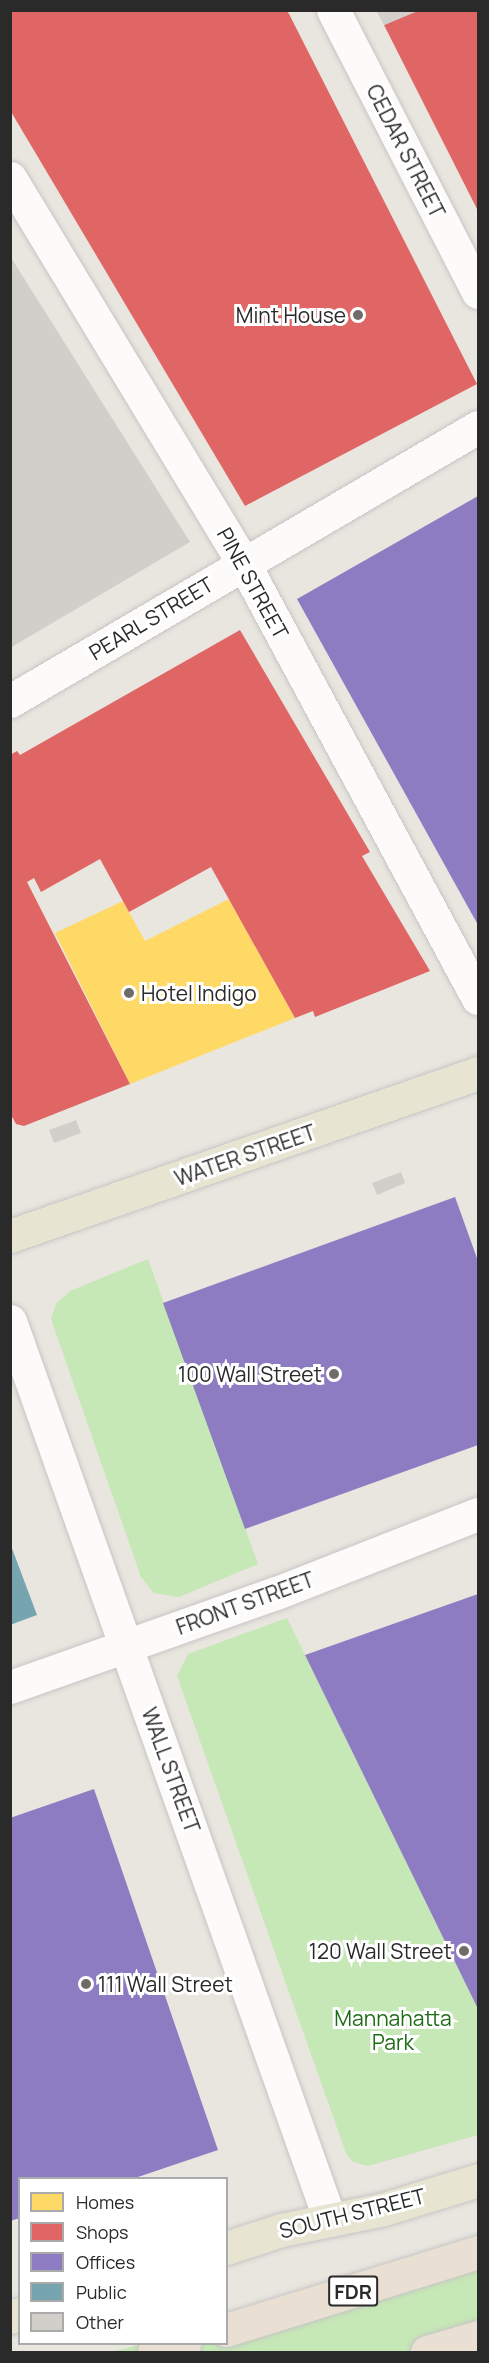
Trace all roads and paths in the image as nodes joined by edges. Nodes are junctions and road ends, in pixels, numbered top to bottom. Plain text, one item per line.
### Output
1 (333, 10) edge
2 (10, 178) edge
3 (478, 292) edge
4 (478, 426) edge
5 (244, 564) junction
6 (10, 701) edge
7 (478, 998) edge
8 (478, 1073) edge
9 (10, 1236) edge
10 (10, 1321) edge
11 (478, 1514) edge
12 (127, 1645) junction
13 (10, 1688) edge
14 (478, 2180) edge
15 (330, 2220) junction
16 (228, 2247) edge
17 (478, 2252) edge
18 (228, 2329) edge
19 (478, 2337) edge
20 (177, 2345) edge
21 (154, 2352) edge
22 (427, 2352) edge

1 - 3 street, CEDAR STREET
2 - 5 street, PINE STREET
4 - 5 street, PEARL STREET
5 - 6 street, PEARL STREET
5 - 7 street, PINE STREET
8 - 9 main road, WATER STREET
10 - 12 street, WALL STREET
11 - 12 street, FRONT STREET
12 - 13 street, FRONT STREET
12 - 15 street, WALL STREET
14 - 15 main road, SOUTH STREET
15 - 16 main road, SOUTH STREET
17 - 18 highway, FDR
19 - 22 highway
20 - 21 highway

